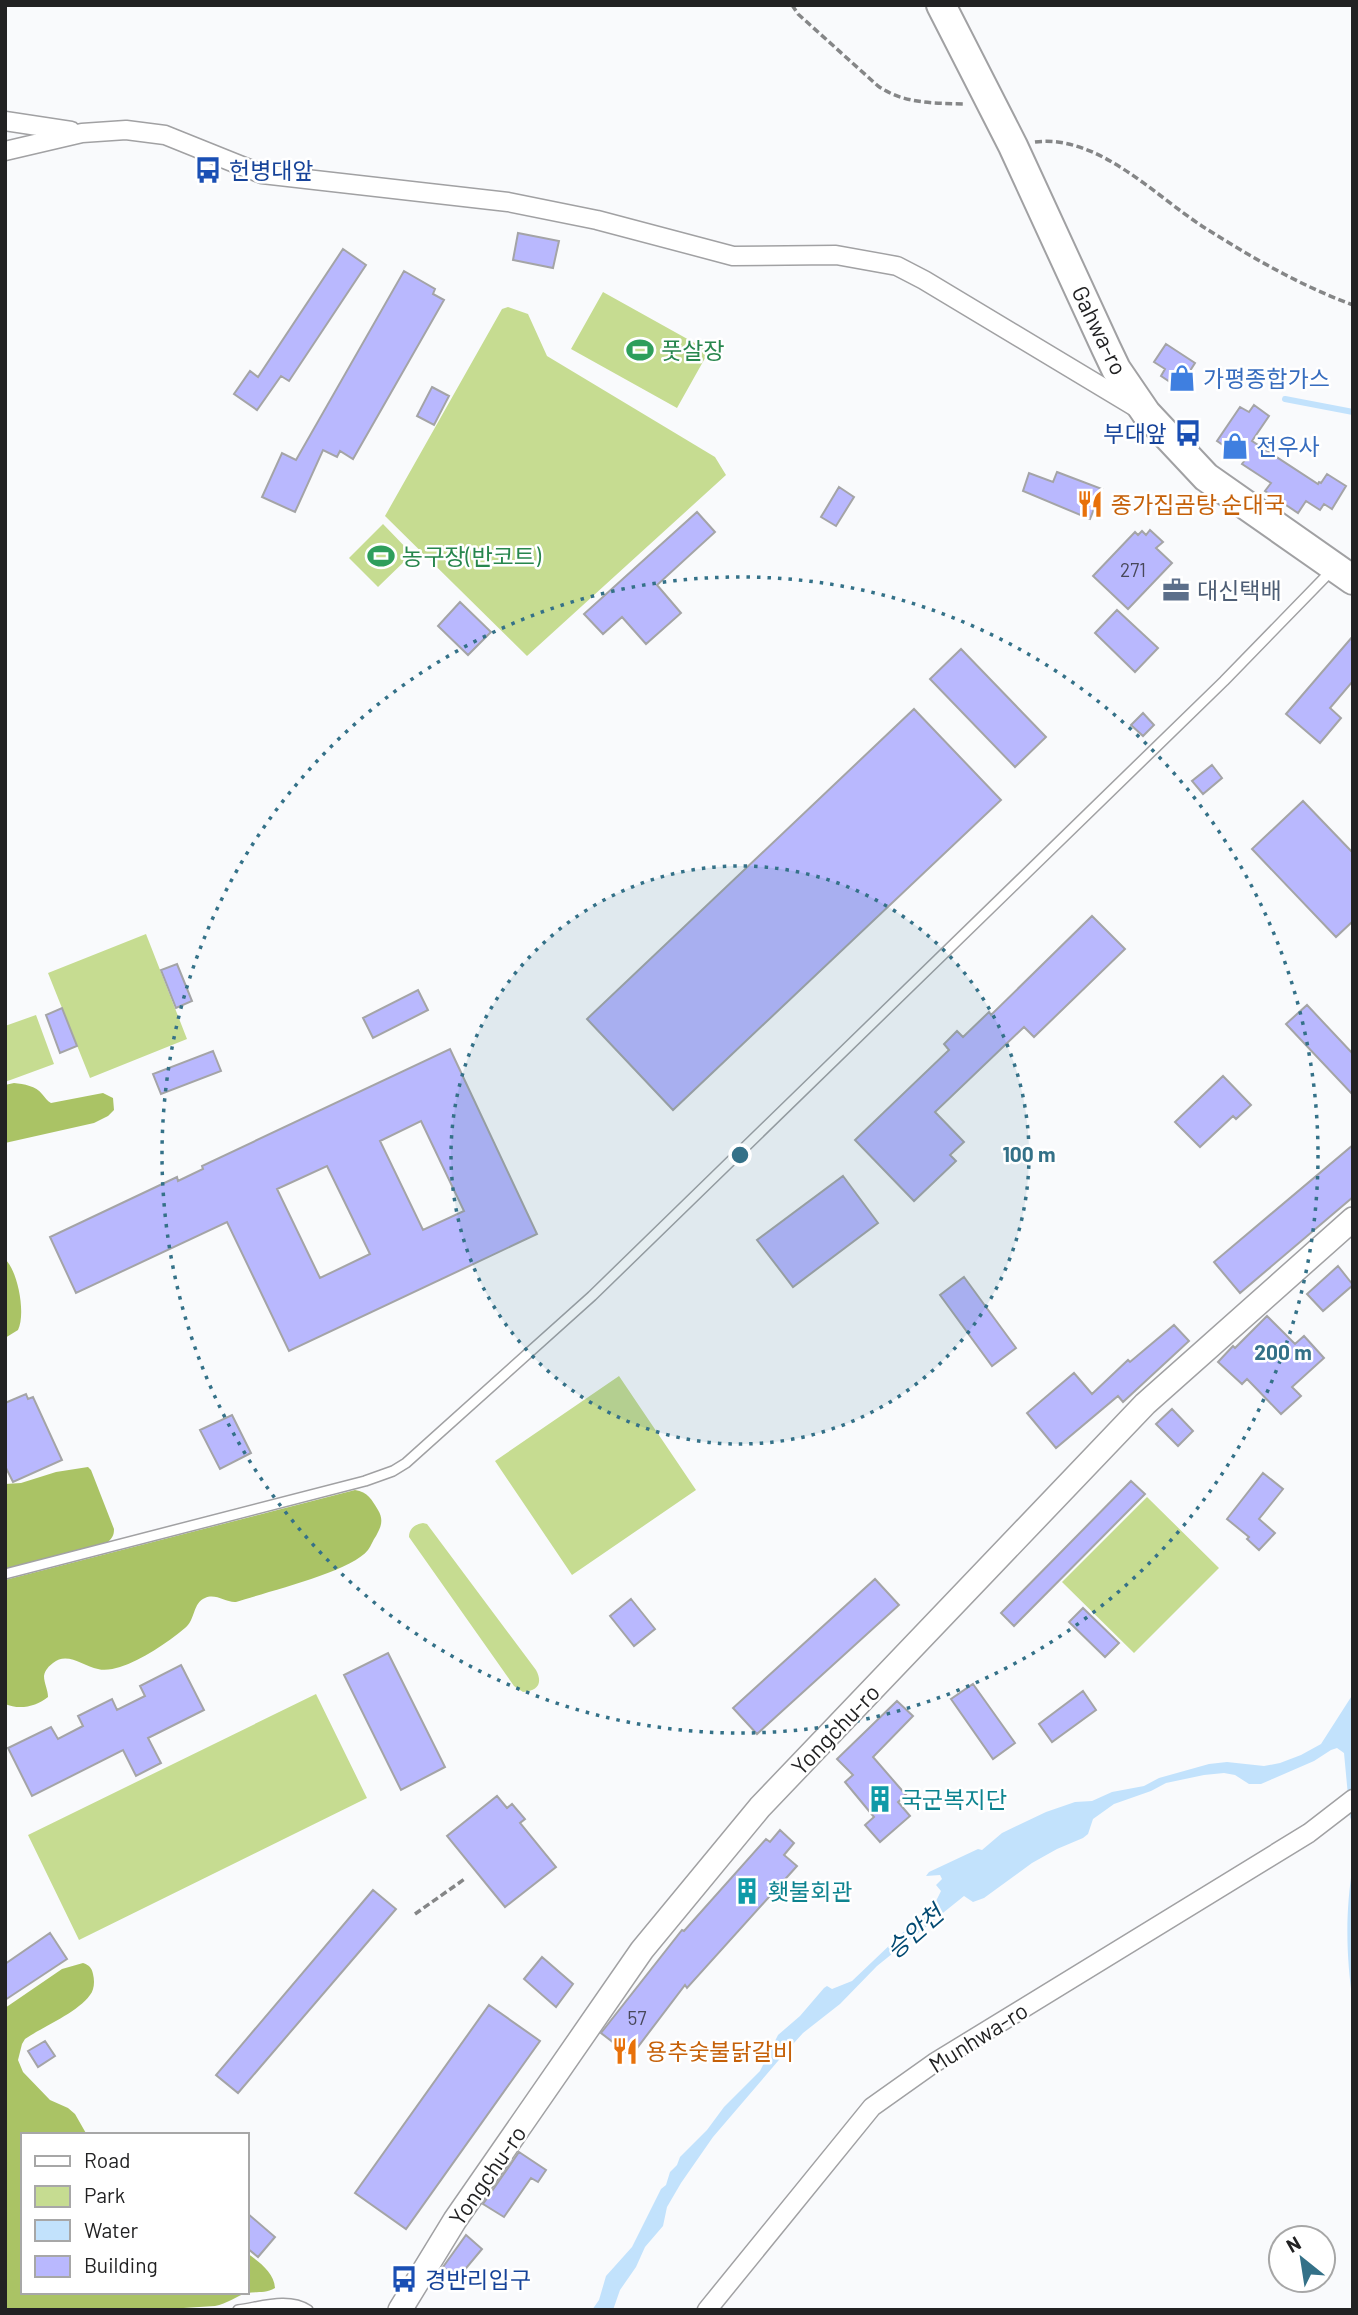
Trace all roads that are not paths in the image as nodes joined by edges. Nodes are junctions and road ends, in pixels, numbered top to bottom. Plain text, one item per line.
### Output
1 (942, 5) edge
2 (5, 121) edge
3 (82, 133) junction
4 (5, 151) edge
5 (1146, 414) junction
6 (1343, 574) edge
7 (1353, 1219) edge
8 (5, 1574) edge
9 (1353, 1799) edge
10 (238, 2310) edge
11 (309, 2310) edge
12 (400, 2310) edge
13 (707, 2310) edge

1 - 5 main road, Gahwa-ro
2 - 3 street
3 - 4 street
3 - 5 street
5 - 6 main road, Gahwa-ro
6 - 8 lane
7 - 12 street, Yongchu-ro
9 - 13 street, Munhwa-ro
10 - 11 lane

